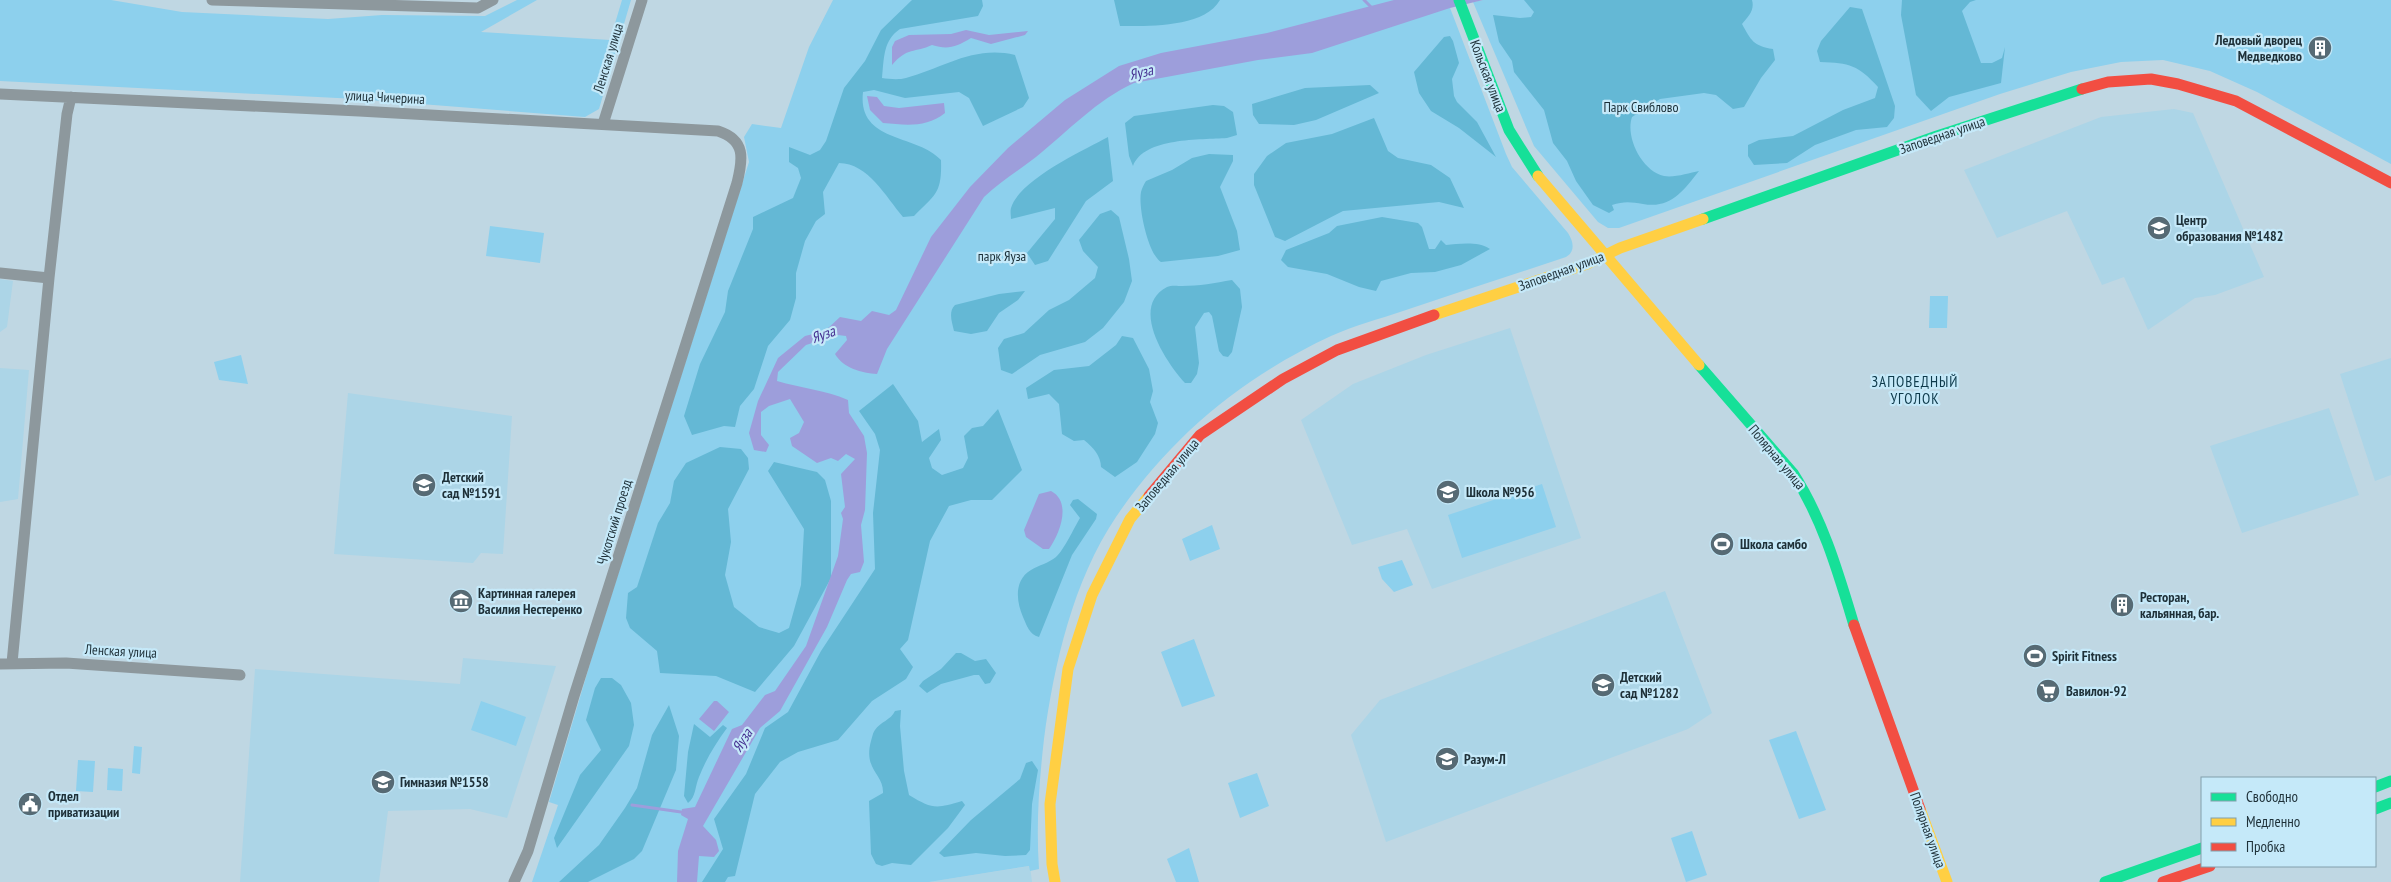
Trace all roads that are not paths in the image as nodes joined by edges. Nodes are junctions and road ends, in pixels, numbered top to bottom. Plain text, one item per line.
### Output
1 (212, 0) edge
2 (493, 0) edge
3 (642, 0) edge
4 (1459, 0) edge
5 (0, 94) edge
6 (71, 97) junction
7 (603, 124) junction
8 (1520, 150) joint
9 (740, 170) joint
10 (2391, 183) edge
11 (1604, 256) junction
12 (0, 273) edge
13 (49, 278) junction
14 (0, 664) edge
15 (12, 664) junction
16 (240, 675) dead end
17 (2391, 781) edge
18 (2376, 787) edge
19 (2391, 803) edge
20 (2376, 809) edge
21 (2201, 848) edge
22 (2207, 867) edge
23 (514, 882) edge
24 (1055, 882) edge
25 (1947, 882) edge
26 (2105, 882) edge
27 (2163, 882) edge

1 - 2 street
3 - 7 street, Ленская улица
4 - 8 street, Кольская улица
5 - 6 street, улица Чичерина
6 - 7 street, улица Чичерина
6 - 13 street
7 - 9 street, улица Чичерина
8 - 11 street, Полярная улица
9 - 23 street, Чукотский проезд
10 - 11 street, Заповедная улица
11 - 24 street, Заповедная улица
11 - 25 street, Полярная улица
12 - 13 street
13 - 15 street
14 - 15 street, Ленская улица
15 - 16 street, Ленская улица
17 - 18 street
19 - 20 street
21 - 26 street
22 - 27 street

